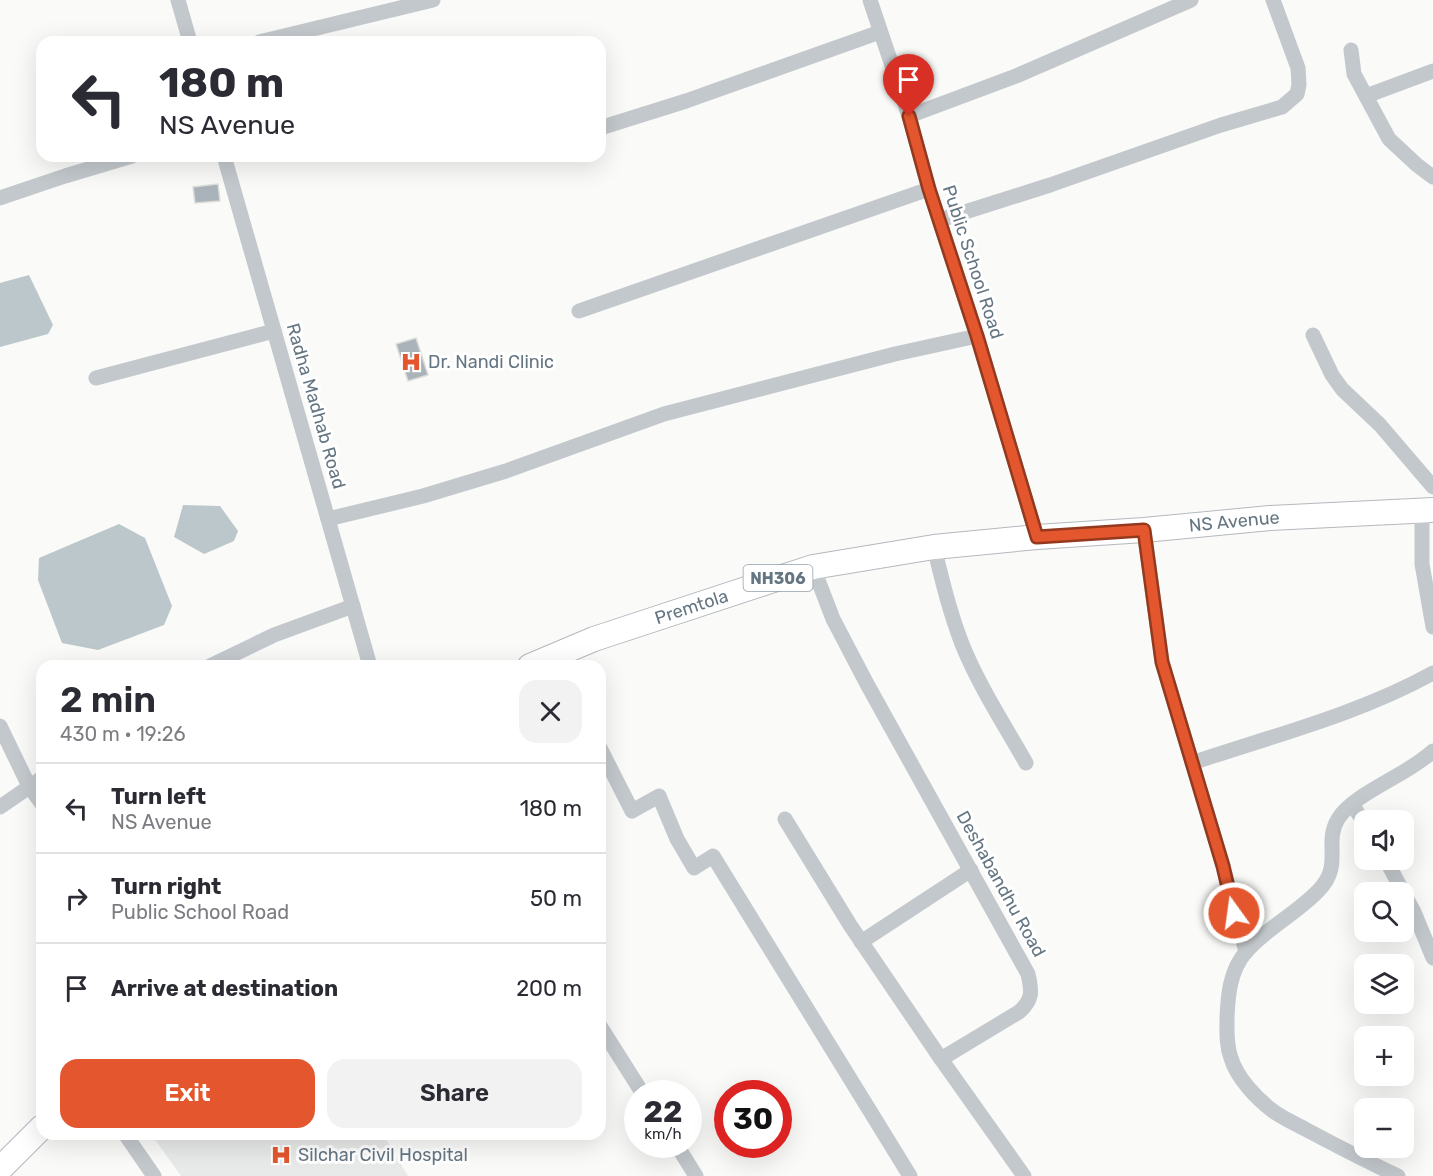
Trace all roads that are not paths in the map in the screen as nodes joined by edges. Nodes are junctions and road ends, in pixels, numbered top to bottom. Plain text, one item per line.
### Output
1 (178, 0) edge
2 (433, 0) edge
3 (870, 0) edge
4 (1191, 0) edge
5 (1273, 0) edge
6 (880, 32) junction
7 (188, 36) edge
8 (284, 36) edge
9 (1351, 50) dead end
10 (1433, 71) edge
11 (1366, 96) junction
12 (909, 116) junction
13 (606, 126) edge
14 (112, 162) edge
15 (226, 162) edge
16 (1433, 177) edge
17 (929, 189) junction
18 (0, 198) edge
19 (940, 220) junction
20 (579, 311) dead end
21 (274, 332) junction
22 (1313, 335) dead end
23 (977, 336) junction
24 (96, 378) dead end
25 (1433, 487) edge
26 (1428, 510) edge
27 (328, 519) junction
28 (1144, 530) junction
29 (1037, 537) junction
30 (934, 547) junction
31 (813, 567) junction
32 (353, 606) junction
33 (1433, 627) edge
34 (222, 660) edge
35 (368, 660) edge
36 (557, 660) edge
37 (1433, 673) edge
38 (0, 726) edge
39 (1433, 751) edge
40 (606, 760) edge
41 (1026, 763) dead end
42 (1192, 763) junction
43 (36, 782) edge
44 (0, 807) edge
45 (1363, 810) edge
46 (1354, 815) edge
47 (785, 819) dead end
48 (971, 870) junction
49 (1414, 911) edge
50 (1429, 938) edge
51 (861, 942) junction
52 (1246, 952) junction
53 (1433, 958) edge
54 (606, 1035) edge
55 (941, 1059) junction
56 (634, 1080) edge
57 (36, 1132) edge
58 (129, 1140) edge
59 (685, 1158) edge
60 (0, 1169) edge
61 (154, 1176) edge
62 (696, 1176) edge
63 (910, 1176) edge
64 (1024, 1176) edge
65 (1398, 1176) edge

1 - 7 street
2 - 8 street
3 - 6 street, Public School Road
4 - 12 street
5 - 19 street
6 - 12 street, Public School Road
6 - 13 street
9 - 11 street
10 - 11 street
11 - 16 street
12 - 17 street, Public School Road
14 - 18 street
15 - 21 street, Radha Madhab Road
17 - 19 street, Public School Road
17 - 20 street
19 - 23 street, Public School Road
21 - 24 street
21 - 27 street, Radha Madhab Road
22 - 25 street
23 - 27 street
23 - 29 street, Public School Road
26 - 28 highway, NS Avenue / NH306
26 - 33 street
27 - 32 street, Radha Madhab Road
28 - 29 highway, NS Avenue / NH306
28 - 42 street
29 - 30 highway, Premtola / NH306
30 - 31 highway, Premtola / NH306
30 - 41 street
31 - 36 highway, Premtola / NH306
31 - 48 street, Deshabandhu Road
32 - 34 street
32 - 35 street, Radha Madhab Road
37 - 42 street
38 - 43 street
39 - 45 street
40 - 63 street
42 - 52 street
43 - 44 street
46 - 52 street
47 - 51 street
48 - 51 street
48 - 55 street, Deshabandhu Road
49 - 50 street
50 - 53 street
51 - 55 street
52 - 65 street
54 - 56 street
55 - 64 street
57 - 60 highway
58 - 61 street
59 - 62 street

